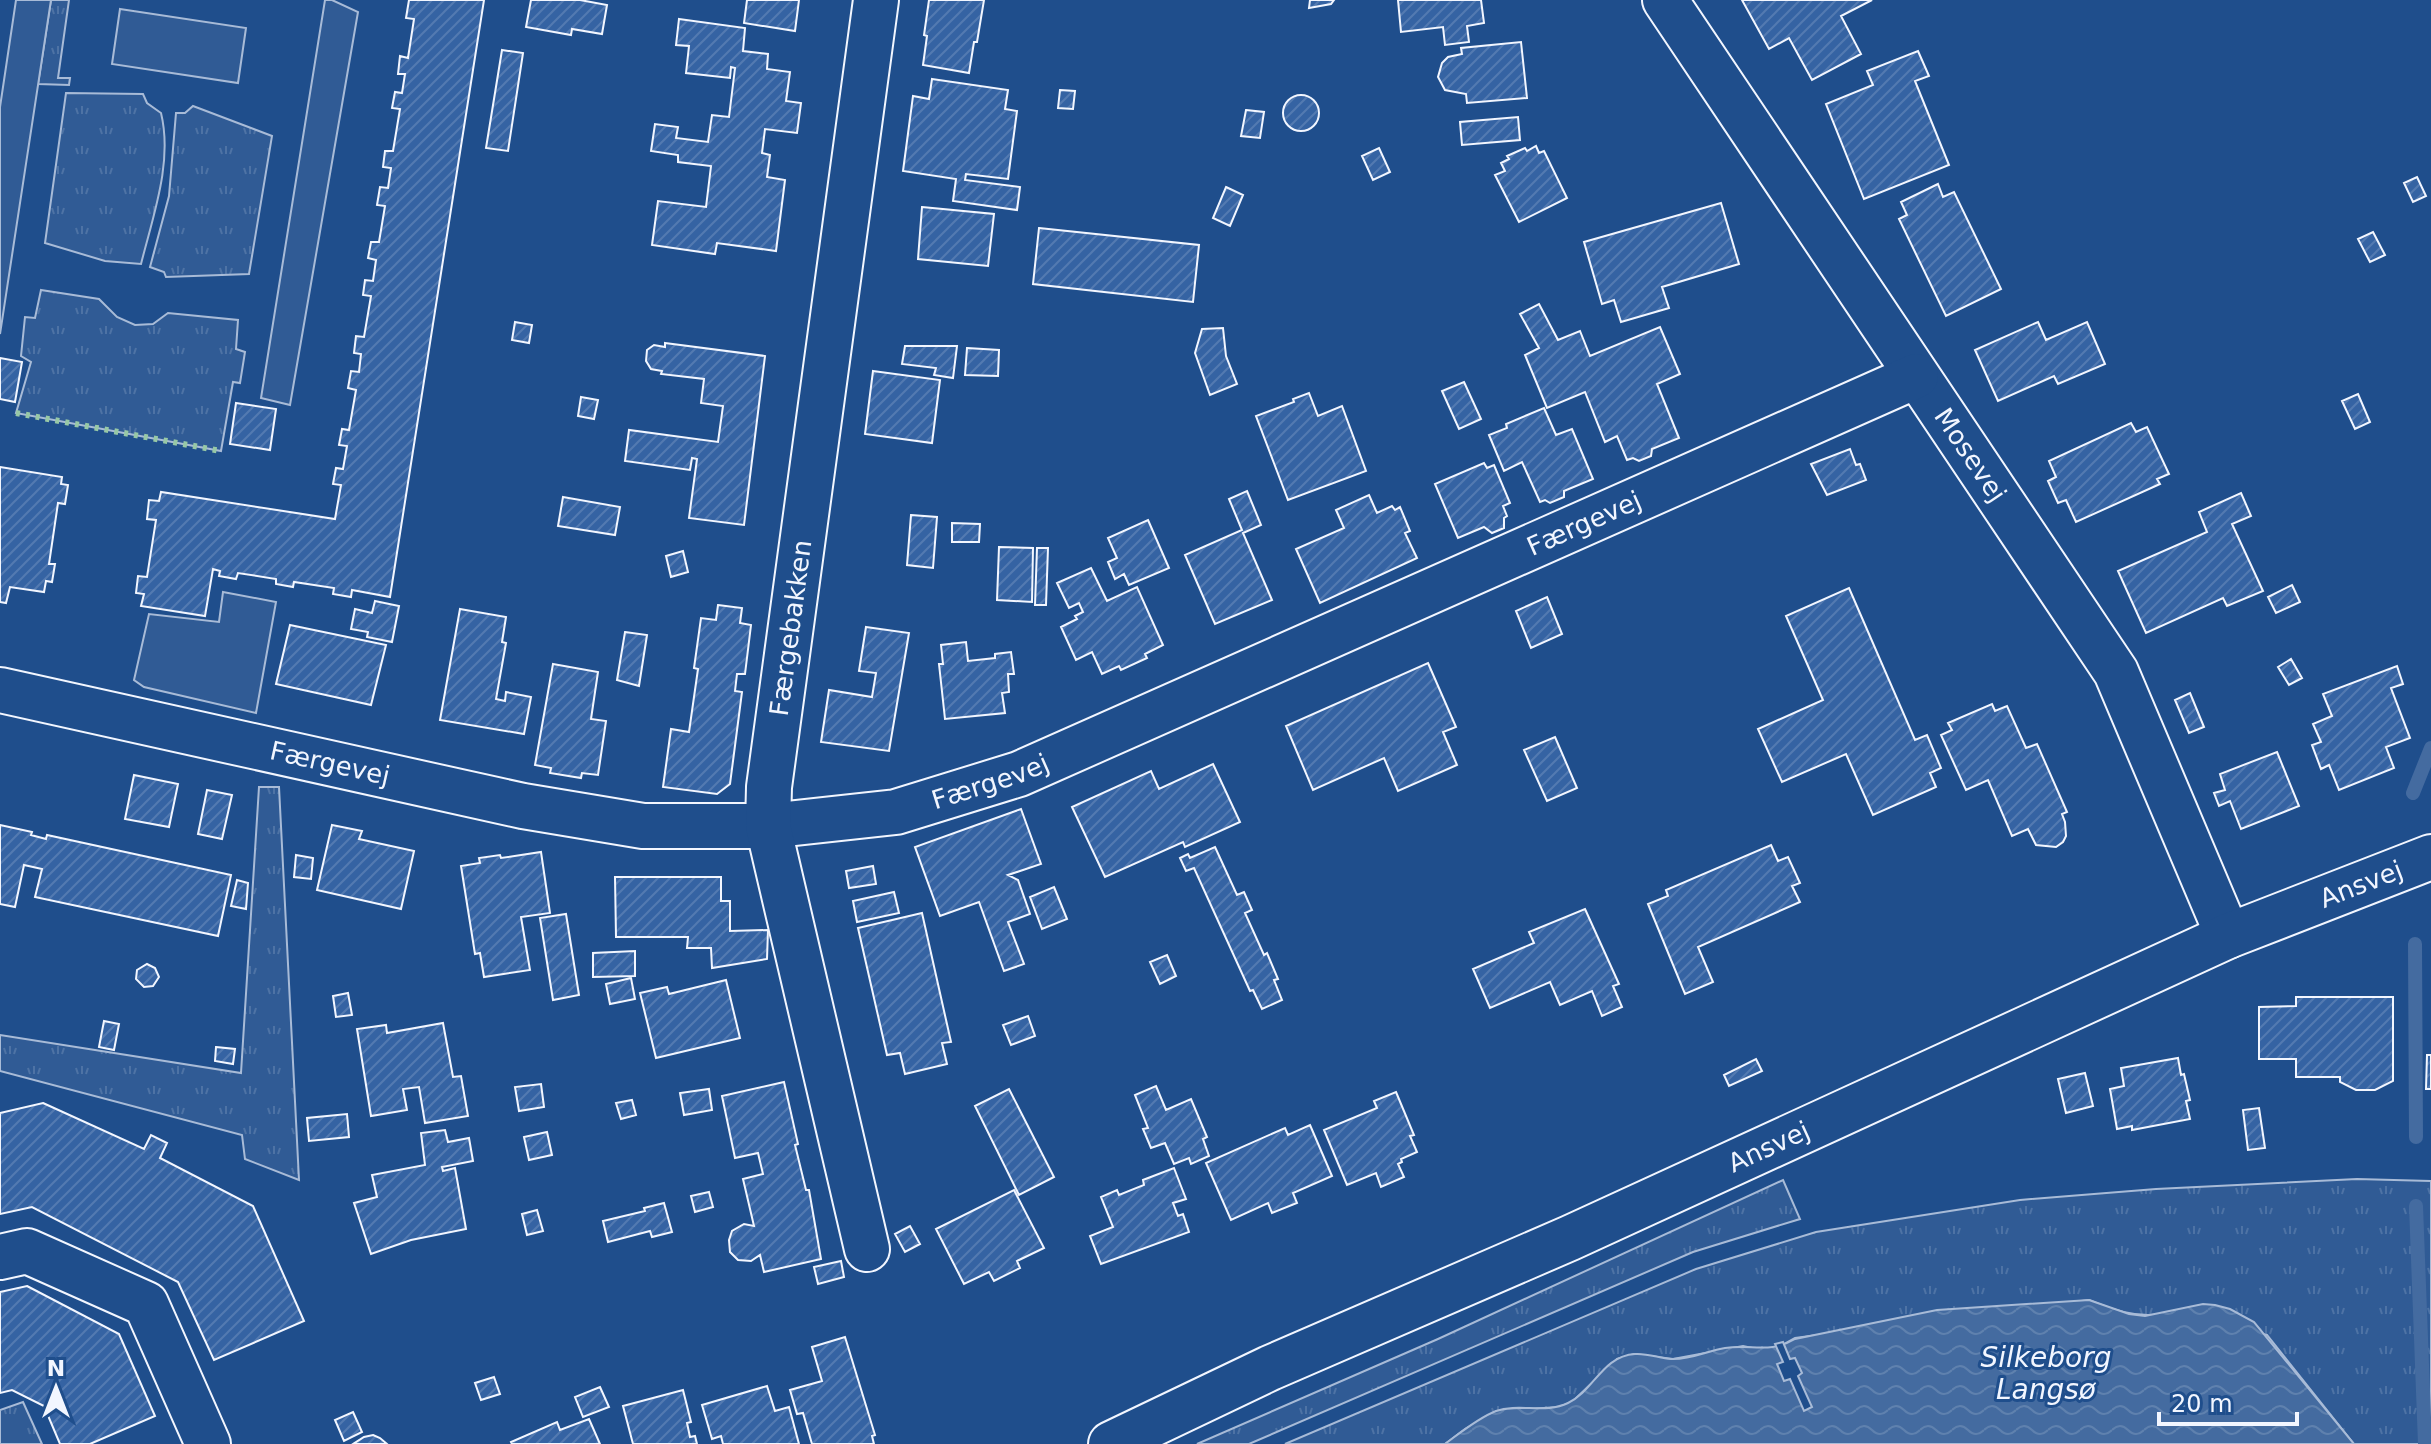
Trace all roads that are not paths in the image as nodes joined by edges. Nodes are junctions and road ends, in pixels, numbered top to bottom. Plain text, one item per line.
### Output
1 (876, 0) edge
2 (1665, 0) edge
3 (1916, 376) junction
4 (0, 690) edge
5 (768, 826) junction
6 (2431, 857) edge
7 (2228, 936) junction
8 (867, 1249) dead end
9 (0, 1257) edge
10 (208, 1444) edge
11 (1111, 1444) edge

1 - 5 street, Færgebakken
2 - 3 street, Mosevej
3 - 5 street, Færgevej
3 - 7 street, Mosevej
4 - 5 street, Færgevej
5 - 8 street, Færgebakken
6 - 7 street, Ansvej
7 - 11 street, Ansvej
9 - 10 street

